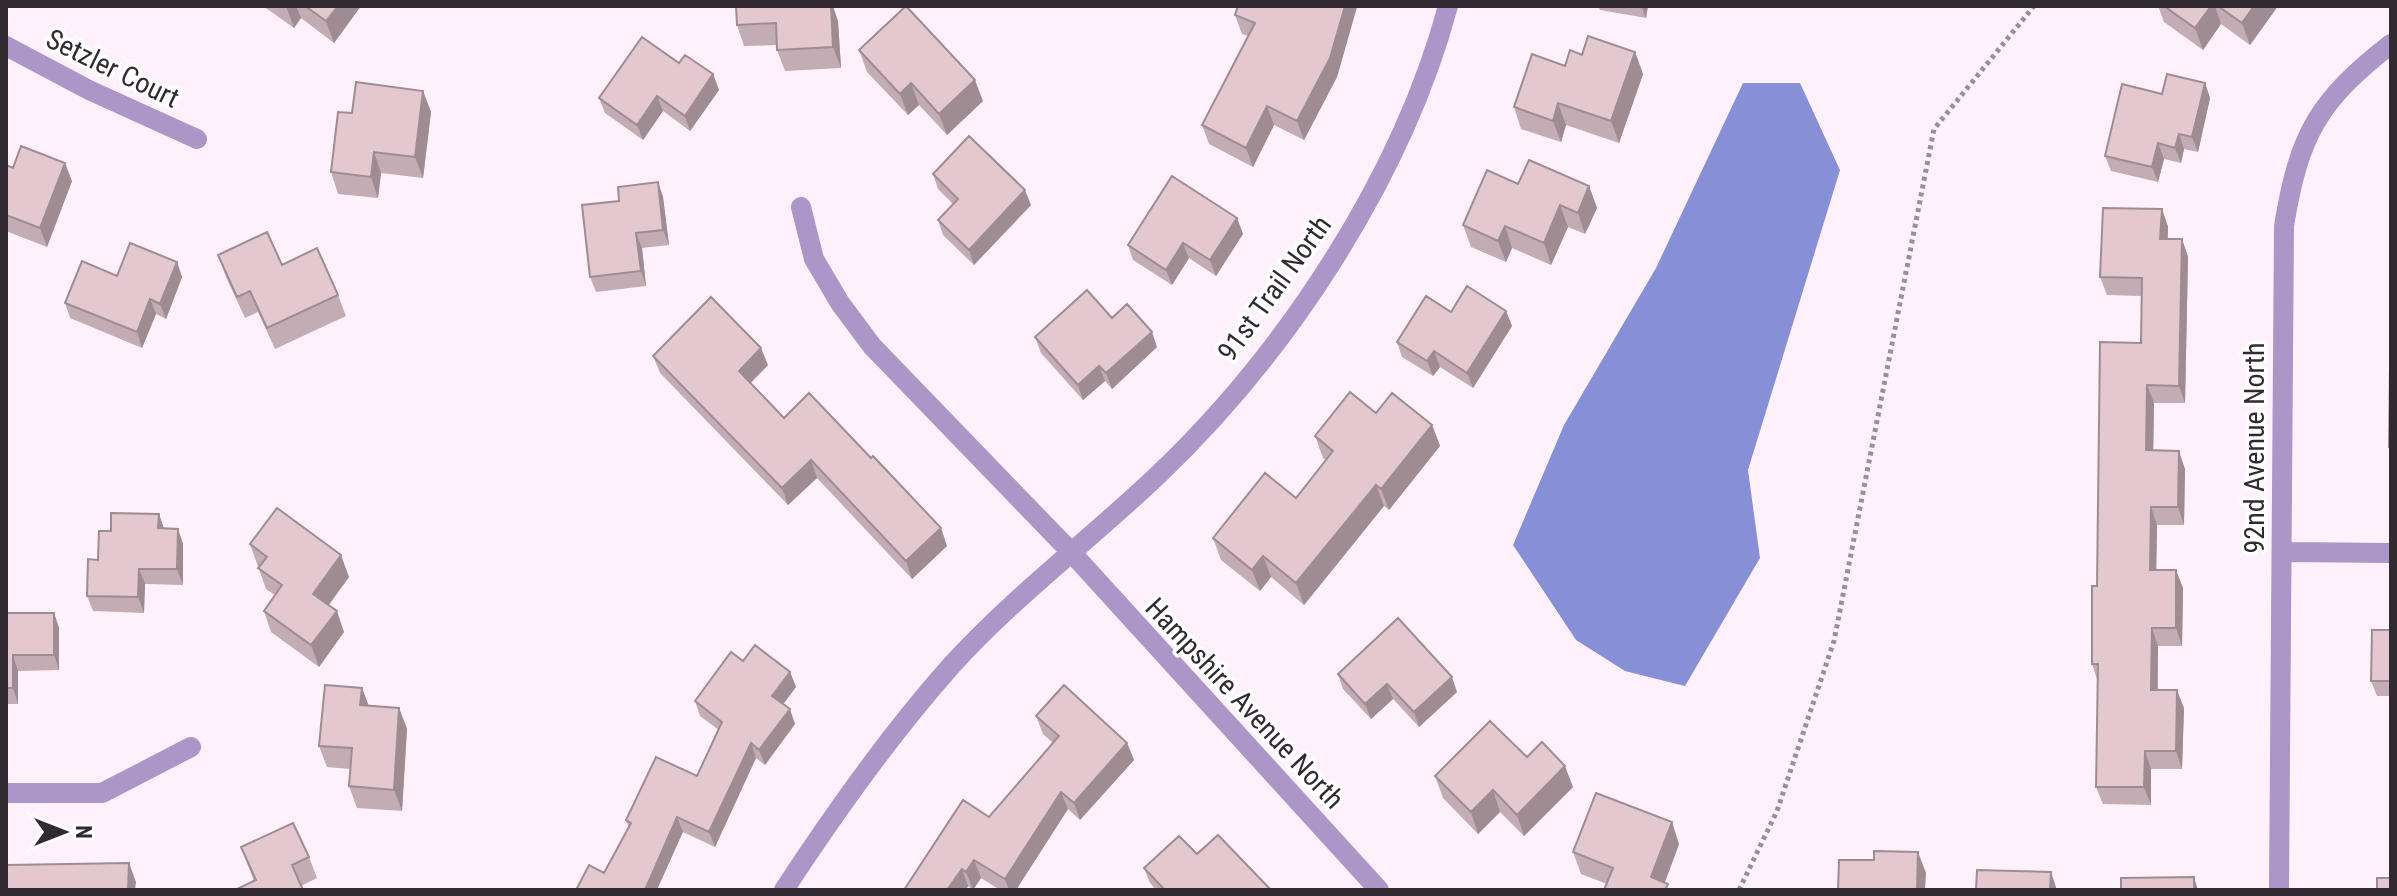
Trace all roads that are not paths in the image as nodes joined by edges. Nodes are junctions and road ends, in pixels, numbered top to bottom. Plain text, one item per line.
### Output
1 (1448, 6) edge
2 (2391, 44) edge
3 (6, 46) edge
4 (197, 139) dead end
5 (801, 207) dead end
6 (1071, 552) junction
7 (2282, 552) junction
8 (2391, 553) edge
9 (191, 747) dead end
10 (6, 793) edge
11 (784, 890) edge
12 (1379, 890) edge
13 (2279, 890) edge

1 - 6 street, 91st Trail North
2 - 7 street, 92nd Avenue North
3 - 4 street, Setzler Court
5 - 6 street, Hampshire Avenue North
6 - 11 street
6 - 12 street, Hampshire Avenue North
7 - 8 street
7 - 13 street, 92nd Avenue North
9 - 10 street

